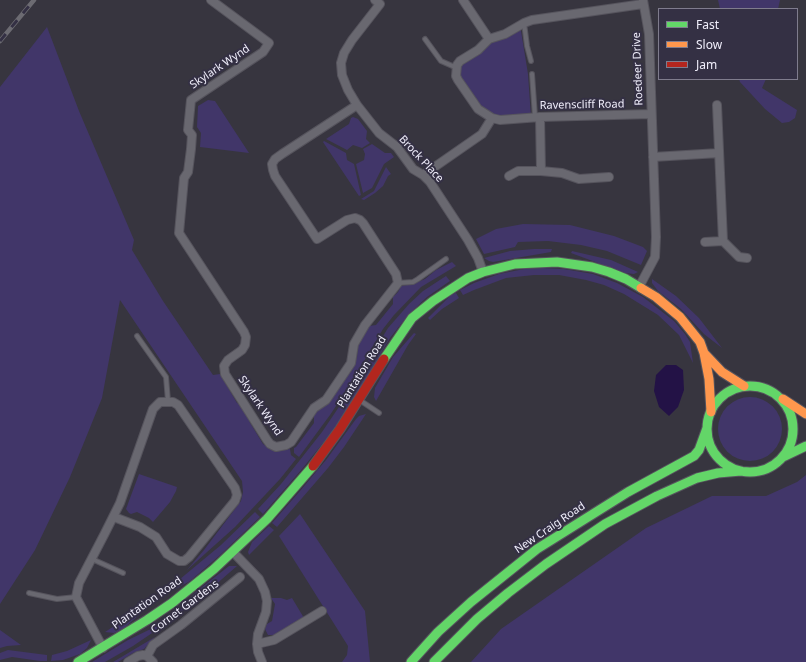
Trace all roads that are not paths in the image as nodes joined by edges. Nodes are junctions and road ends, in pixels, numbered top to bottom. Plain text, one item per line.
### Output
1 (211, 0) edge
2 (463, 0) edge
3 (379, 1) edge
4 (643, 2) edge
5 (524, 22) junction
6 (425, 39) dead end
7 (488, 39) junction
8 (531, 61) dead end
9 (457, 68) junction
10 (532, 74) dead end
11 (357, 104) junction
12 (717, 105) dead end
13 (651, 114) junction
14 (537, 117) junction
15 (492, 118) junction
16 (719, 153) junction
17 (653, 157) junction
18 (540, 171) junction
19 (423, 175) junction
20 (509, 176) dead end
21 (609, 177) dead end
22 (723, 241) junction
23 (705, 242) dead end
24 (747, 258) dead end
25 (446, 259) dead end
26 (483, 272) junction
27 (398, 283) junction
28 (639, 286) junction
29 (137, 336) dead end
30 (704, 353) junction
31 (744, 386) junction
32 (775, 394) junction
33 (359, 401) junction
34 (168, 402) junction
35 (711, 412) junction
36 (379, 413) dead end
37 (806, 414) edge
38 (707, 428) junction
39 (806, 446) edge
40 (782, 458) junction
41 (741, 471) junction
42 (114, 517) junction
43 (233, 552) junction
44 (92, 559) junction
45 (123, 572) dead end
46 (240, 578) dead end
47 (29, 593) dead end
48 (76, 597) junction
49 (322, 611) dead end
50 (257, 644) junction
51 (103, 648) junction
52 (150, 659) edge
53 (78, 662) edge
54 (128, 662) edge
55 (262, 662) edge
56 (411, 662) edge
57 (434, 662) edge

1 - 27 street, Skylark Wynd
2 - 7 street
3 - 11 street, Brock Place
4 - 5 street
4 - 13 street, Roedeer Drive
5 - 7 street
5 - 8 lane
6 - 9 lane
7 - 9 street
9 - 15 street
10 - 14 lane
11 - 19 street, Brock Place
11 - 27 street
12 - 16 street
13 - 14 street, Ravenscliff Road
13 - 17 street
14 - 15 street, Ravenscliff Road
14 - 18 street
15 - 19 street
16 - 17 street
16 - 22 street
17 - 28 street
18 - 20 street
18 - 21 street
19 - 26 street, Brock Place
22 - 23 street
22 - 24 street
25 - 27 lane
26 - 28 street, Plantation Road
26 - 33 street, Plantation Road
28 - 30 street, Plantation Road
29 - 34 lane
30 - 31 street, Plantation Road
30 - 35 street, Plantation Road
31 - 32 street
31 - 35 street
32 - 37 street
32 - 40 street
33 - 36 lane
33 - 43 street, Plantation Road
34 - 42 street
34 - 42 street
35 - 38 street
38 - 41 street
38 - 56 street, New Craig Road
39 - 40 street
40 - 41 street
41 - 57 street
42 - 44 street
43 - 50 street
43 - 51 street, Plantation Road
44 - 45 lane
44 - 48 street
46 - 52 street, Cornet Gardens
47 - 48 lane
48 - 51 street
49 - 50 street
50 - 55 street
51 - 53 street, Plantation Road
52 - 54 street

